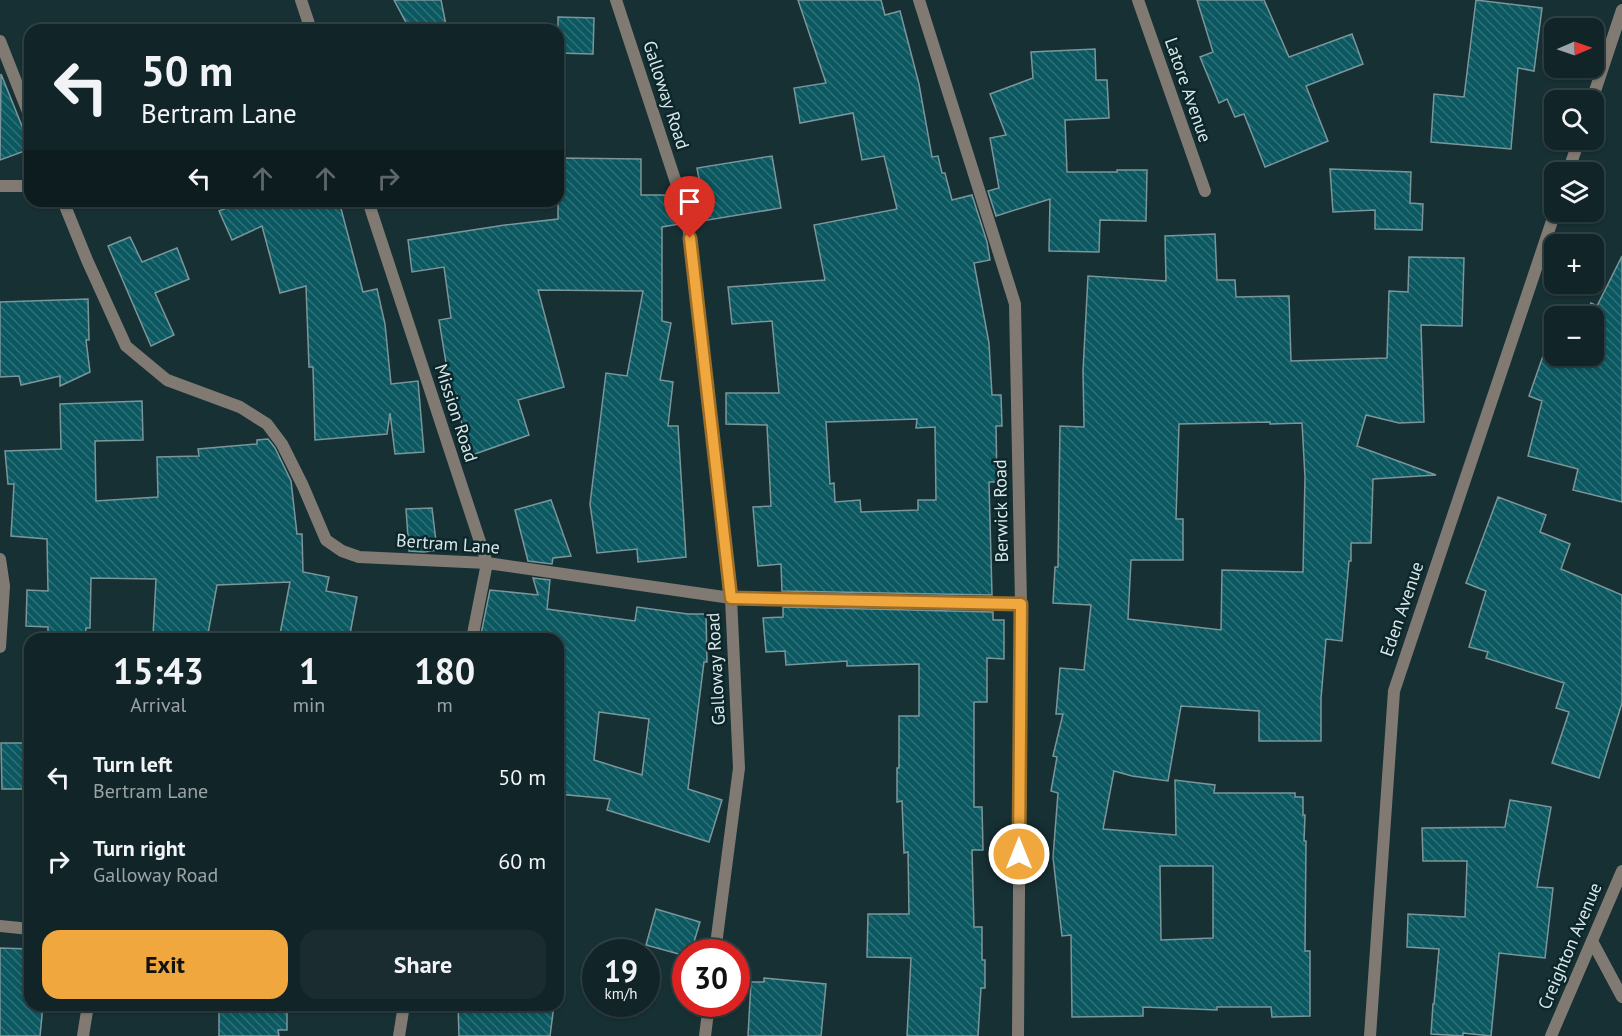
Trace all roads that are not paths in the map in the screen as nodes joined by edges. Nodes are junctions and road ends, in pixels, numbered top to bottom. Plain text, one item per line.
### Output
1 (301, 0) edge
2 (616, 0) edge
3 (920, 0) edge
4 (1138, 0) edge
5 (1622, 10) edge
6 (309, 24) edge
7 (0, 41) edge
8 (1595, 90) edge
9 (24, 102) edge
10 (0, 186) edge
11 (24, 186) edge
12 (1205, 191) dead end
13 (65, 207) edge
14 (370, 207) edge
15 (1552, 222) edge
16 (0, 559) edge
17 (487, 563) junction
18 (731, 598) junction
19 (1021, 604) junction
20 (473, 633) edge
21 (0, 647) edge
22 (1622, 871) edge
23 (0, 926) edge
24 (24, 928) edge
25 (717, 939) edge
26 (1592, 941) junction
27 (1622, 997) edge
28 (87, 1011) edge
29 (403, 1011) edge
30 (707, 1017) edge
31 (83, 1036) edge
32 (399, 1036) edge
33 (705, 1036) edge
34 (1018, 1036) edge
35 (1370, 1036) edge
36 (1551, 1036) edge

1 - 6 street
2 - 18 street, Galloway Road
3 - 19 street, Berwick Road
4 - 12 street, Latore Avenue
5 - 8 street
7 - 9 street
10 - 11 street
13 - 17 street, Bertram Lane
14 - 17 street, Mission Road
15 - 35 street, Eden Avenue
16 - 21 street
17 - 18 street, Bertram Lane
17 - 20 street, Mission Road
18 - 19 street, Bertram Lane
18 - 25 street, Galloway Road
19 - 34 street, Berwick Road
22 - 26 street, Creighton Avenue
23 - 24 street
26 - 27 street
26 - 36 street, Creighton Avenue
28 - 31 street
29 - 32 street
30 - 33 street

